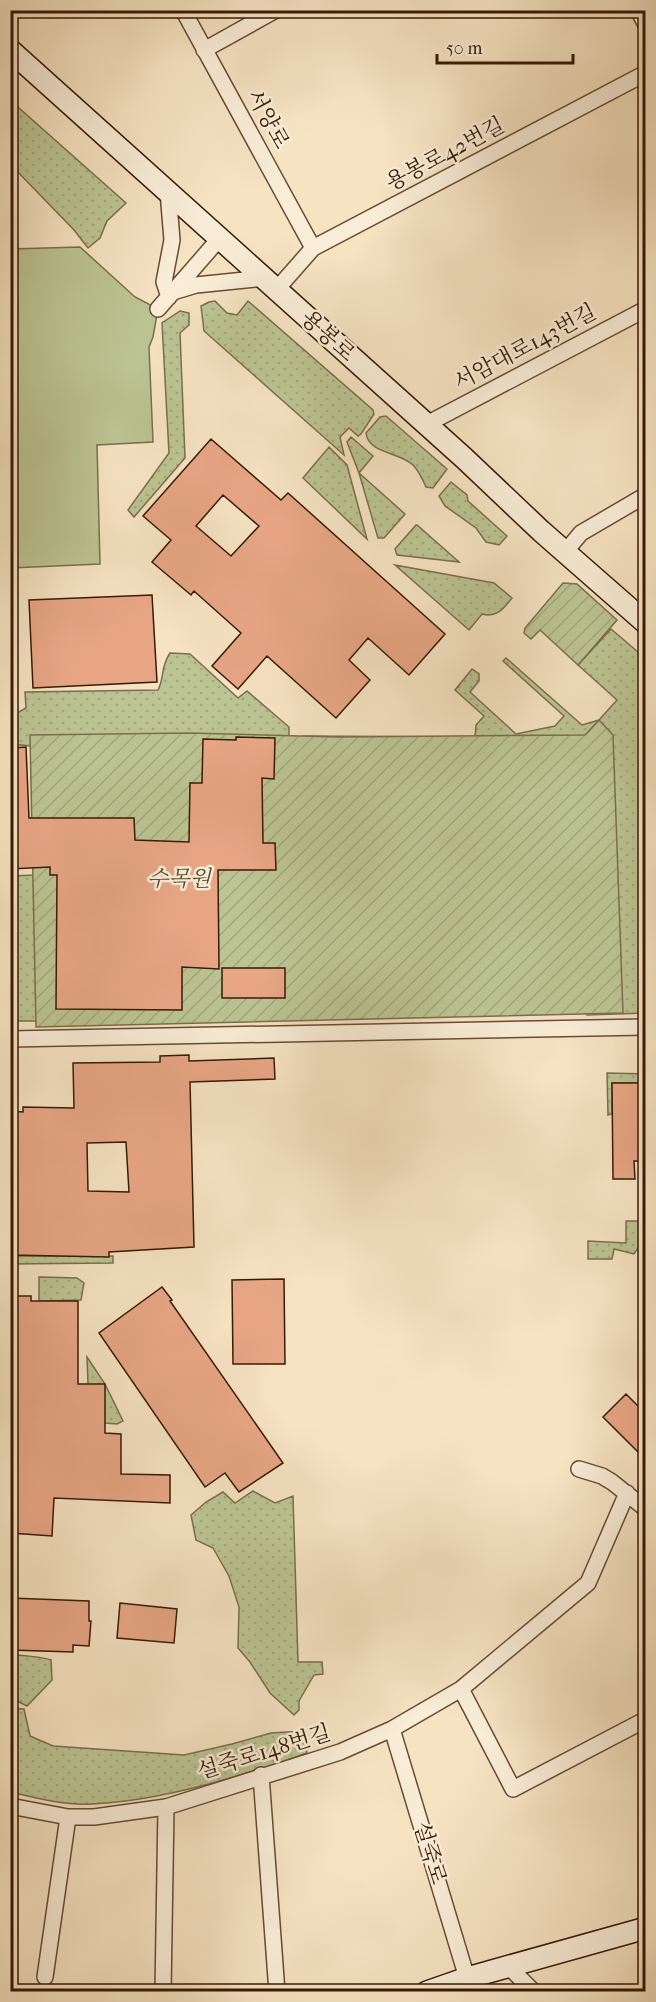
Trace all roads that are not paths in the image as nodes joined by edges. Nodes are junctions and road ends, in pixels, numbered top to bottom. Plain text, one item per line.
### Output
1 (183, 10) edge
2 (276, 10) edge
3 (638, 10) edge
4 (645, 26) edge
5 (10, 50) edge
6 (204, 50) junction
7 (645, 73) edge
8 (168, 192) junction
9 (219, 238) junction
10 (313, 248) junction
11 (271, 284) junction
12 (171, 294) junction
13 (158, 309) dead end
14 (645, 309) edge
15 (426, 425) junction
16 (645, 495) edge
17 (565, 552) junction
18 (645, 622) edge
19 (645, 1027) edge
20 (10, 1039) edge
21 (579, 1469) dead end
22 (627, 1493) junction
23 (645, 1509) edge
24 (460, 1689) junction
25 (645, 1723) edge
26 (392, 1729) junction
27 (261, 1775) junction
28 (10, 1806) edge
29 (166, 1807) junction
30 (68, 1817) junction
31 (645, 1928) edge
32 (510, 1968) junction
33 (45, 1977) dead end
34 (467, 1978) junction
35 (163, 1992) edge
36 (277, 1992) edge
37 (427, 1992) edge
38 (534, 1992) edge

1 - 6 street, 서양로
2 - 6 street
3 - 4 street
5 - 8 main road, 용봉로
6 - 10 street, 서양로
7 - 10 street, 용봉로42번길
8 - 9 main road, 용봉로
8 - 12 street
9 - 11 main road, 용봉로
9 - 12 street
10 - 11 street, 용봉로42번길
11 - 12 street
11 - 15 main road, 용봉로
12 - 13 street
14 - 15 street, 서암대로143번길
15 - 17 main road, 용봉로
16 - 17 street
17 - 18 main road, 용봉로
19 - 20 street
21 - 22 street
22 - 23 street
22 - 24 street, 설죽로148번길
24 - 25 street
24 - 26 street, 설죽로148번길
26 - 27 street, 설죽로148번길
26 - 34 street, 설죽로
27 - 29 street, 설죽로148번길
27 - 36 street
28 - 30 street, 설죽로148번길
29 - 30 street, 설죽로148번길
29 - 35 street
30 - 33 street
31 - 32 main road
32 - 34 main road
32 - 38 street
34 - 37 main road

